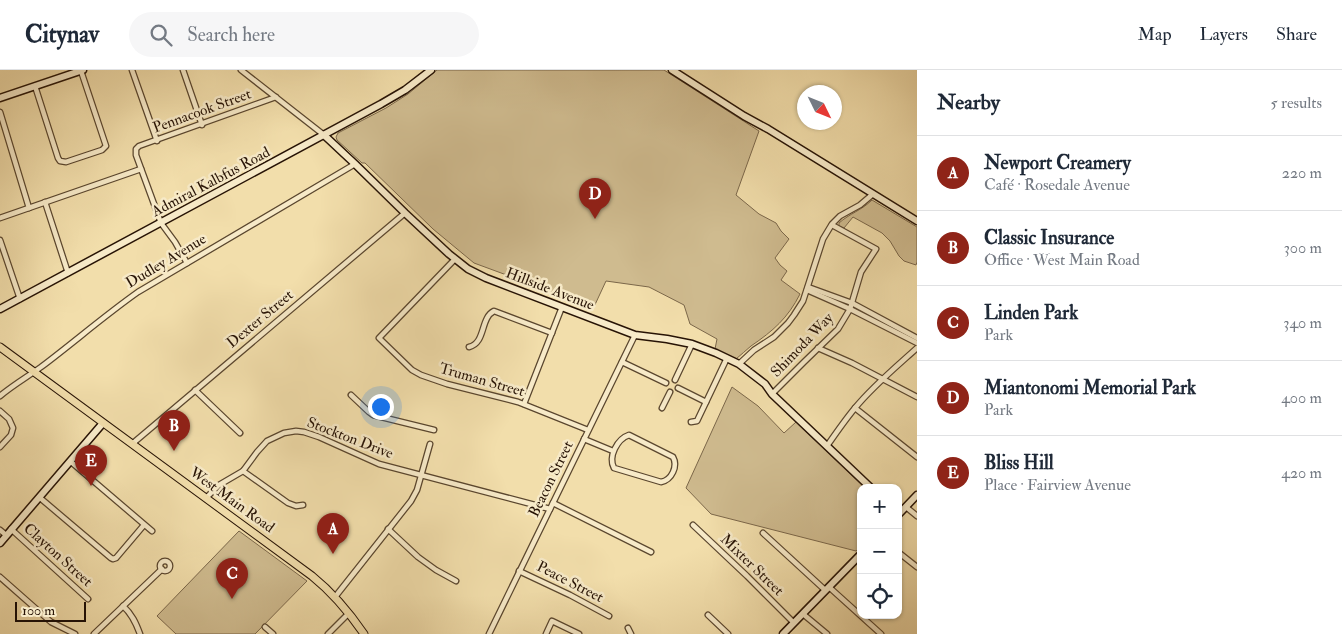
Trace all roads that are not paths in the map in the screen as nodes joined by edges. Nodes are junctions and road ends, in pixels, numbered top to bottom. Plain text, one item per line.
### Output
1 (82, 70) edge
2 (132, 70) edge
3 (182, 70) edge
4 (241, 70) edge
5 (431, 70) edge
6 (672, 70) edge
7 (35, 86) junction
8 (0, 98) edge
9 (276, 98) junction
10 (0, 112) edge
11 (202, 125) junction
12 (324, 135) junction
13 (156, 141) junction
14 (355, 164) junction
15 (141, 169) junction
16 (873, 194) junction
17 (45, 202) junction
18 (29, 208) junction
19 (405, 213) junction
20 (0, 218) edge
21 (917, 222) edge
22 (161, 223) junction
23 (832, 224) junction
24 (0, 240) edge
25 (455, 259) junction
26 (187, 263) junction
27 (68, 273) junction
28 (807, 289) junction
29 (20, 299) junction
30 (852, 303) junction
31 (562, 307) junction
32 (0, 309) edge
33 (850, 309) junction
34 (552, 333) junction
35 (635, 335) junction
36 (917, 338) edge
37 (917, 343) edge
38 (692, 344) junction
39 (0, 347) edge
40 (469, 347) dead end
41 (818, 348) junction
42 (917, 348) edge
43 (727, 358) junction
44 (622, 362) junction
45 (739, 364) junction
46 (34, 372) junction
47 (882, 379) junction
48 (675, 380) junction
49 (666, 383) junction
50 (678, 388) junction
51 (194, 390) junction
52 (670, 392) junction
53 (772, 394) junction
54 (351, 395) dead end
55 (0, 396) edge
56 (917, 397) edge
57 (706, 402) junction
58 (524, 404) junction
59 (662, 408) dead end
60 (855, 408) junction
61 (0, 411) edge
62 (691, 422) dead end
63 (103, 423) junction
64 (432, 430) dead end
65 (588, 430) junction
66 (240, 433) dead end
67 (584, 439) junction
68 (132, 444) junction
69 (430, 444) dead end
70 (827, 446) junction
71 (0, 447) edge
72 (613, 451) junction
73 (917, 457) edge
74 (70, 461) junction
75 (243, 471) junction
76 (421, 476) junction
77 (867, 484) edge
78 (917, 495) edge
79 (39, 497) junction
80 (206, 498) junction
81 (553, 503) junction
82 (303, 505) dead end
83 (906, 507) junction
84 (550, 509) junction
85 (902, 511) edge
86 (917, 516) edge
87 (144, 525) junction
88 (693, 525) dead end
89 (11, 529) junction
90 (388, 529) junction
91 (0, 530) edge
92 (152, 531) dead end
93 (763, 533) dead end
94 (6, 535) junction
95 (0, 543) edge
96 (651, 552) dead end
97 (902, 555) edge
98 (857, 558) edge
99 (917, 567) edge
100 (162, 569) dead end
101 (520, 571) junction
102 (0, 577) edge
103 (456, 582) dead end
104 (827, 588) junction
105 (335, 597) junction
106 (88, 599) dead end
107 (123, 606) junction
108 (349, 613) junction
109 (802, 614) junction
110 (708, 615) dead end
111 (609, 616) dead end
112 (794, 623) junction
113 (265, 627) dead end
114 (628, 628) dead end
115 (75, 634) edge
116 (94, 634) edge
117 (140, 634) edge
118 (272, 634) edge
119 (328, 634) edge
120 (364, 634) edge
121 (489, 634) edge
122 (546, 634) edge
123 (579, 634) edge
124 (630, 634) edge
125 (728, 634) edge
126 (783, 634) edge
127 (827, 634) edge
128 (881, 634) edge

1 - 7 street
1 - 7 street
2 - 13 street
3 - 11 street
4 - 9 street, Hillside Avenue
5 - 12 street, Admiral Kalbfus Road
6 - 16 street
7 - 8 street
9 - 11 street, Pennacook Street
9 - 12 street, Hillside Avenue
10 - 18 street
11 - 13 street, Pennacook Street
12 - 14 street, Hillside Avenue
12 - 22 street, Admiral Kalbfus Road
13 - 15 street, Pennacook Street
14 - 19 street, Hillside Avenue
14 - 26 street, Dudley Avenue
15 - 17 street
15 - 22 street
16 - 21 street
16 - 23 street
17 - 18 street
17 - 27 street
18 - 20 street
19 - 25 street, Hillside Avenue
19 - 51 street, Dexter Street
22 - 26 street
22 - 27 street, Admiral Kalbfus Road
23 - 28 street
23 - 30 street, Shimoda Way
24 - 29 street
25 - 31 street, Hillside Avenue
25 - 58 street, Truman Street
26 - 46 street, Dudley Avenue
27 - 29 street, Admiral Kalbfus Road
28 - 30 street
28 - 33 street
28 - 45 street
29 - 32 street, Admiral Kalbfus Road
30 - 33 street, Shimoda Way
30 - 36 street
31 - 34 street
31 - 35 street, Hillside Avenue
33 - 37 street
33 - 41 street, Shimoda Way
34 - 40 street
34 - 58 street
35 - 38 street, Hillside Avenue
35 - 44 street, Beacon Street
38 - 43 street, Hillside Avenue
38 - 48 street
39 - 46 main road, West Main Road
41 - 47 street
41 - 53 street, Shimoda Way
42 - 47 street
43 - 45 street, Hillside Avenue
43 - 57 street
44 - 49 street
44 - 65 street, Beacon Street
45 - 53 street, Hillside Avenue
46 - 55 street, Dudley Avenue
46 - 63 main road, West Main Road
47 - 56 street
47 - 60 street
48 - 49 street
48 - 50 street
49 - 52 street
50 - 52 street
50 - 57 street
51 - 66 street
51 - 68 street, Dexter Street
52 - 59 street
53 - 70 street, Hillside Avenue
54 - 64 street
57 - 62 street
58 - 65 street, Truman Street
60 - 70 street
60 - 73 street
61 - 71 street
63 - 68 main road, West Main Road
63 - 74 street
65 - 67 street, Beacon Street
67 - 72 street
67 - 81 street, Beacon Street
68 - 80 main road, West Main Road
69 - 76 street
70 - 77 street, Hillside Avenue
72 - 72 street
74 - 79 street
74 - 87 street
75 - 76 street, Stockton Drive
75 - 80 street, Stockton Drive
75 - 82 street
76 - 84 street, Stockton Drive
76 - 90 street
78 - 83 street
79 - 87 street
79 - 89 street
80 - 105 main road, West Main Road
81 - 84 street, Beacon Street
81 - 96 street
83 - 85 street
83 - 86 street
84 - 101 street, Beacon Street
87 - 92 street
88 - 112 street, Mixter Street
89 - 94 street
89 - 106 street, Clayton Street
90 - 103 street
90 - 105 street
91 - 94 street
93 - 104 street
94 - 95 street
97 - 99 street
98 - 104 street
100 - 107 street
101 - 111 street, Peace Street
101 - 121 street, Beacon Street
102 - 115 street
104 - 109 street
104 - 128 street
105 - 108 main road, West Main Road
107 - 116 street
107 - 117 street
108 - 119 street
108 - 120 main road, West Main Road
109 - 112 street
109 - 127 street
110 - 125 street
112 - 126 street
113 - 118 street
114 - 124 street
122 - 123 street

